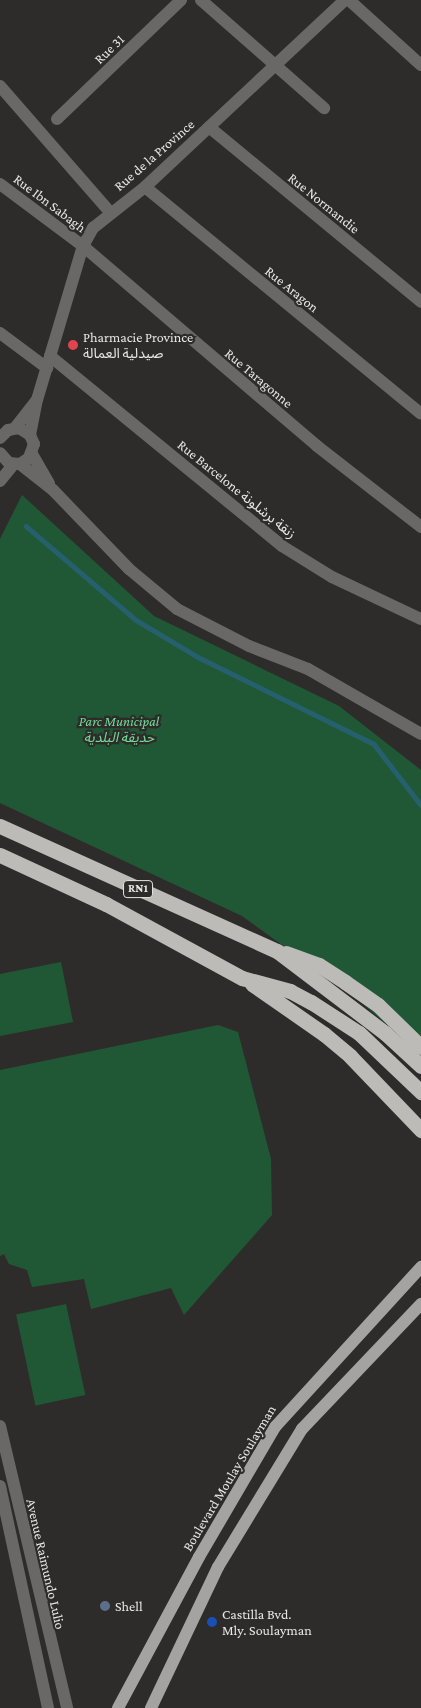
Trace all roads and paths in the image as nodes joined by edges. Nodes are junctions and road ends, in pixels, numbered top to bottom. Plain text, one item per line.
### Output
1 (201, 0) edge
2 (347, 0) edge
3 (177, 1) edge
4 (421, 65) edge
5 (276, 67) junction
6 (0, 86) edge
7 (324, 108) dead end
8 (57, 119) dead end
9 (209, 128) junction
10 (0, 184) edge
11 (145, 187) junction
12 (110, 212) junction
13 (83, 246) junction
14 (421, 302) edge
15 (0, 333) edge
16 (48, 362) junction
17 (37, 400) junction
18 (421, 414) edge
19 (6, 430) edge
20 (30, 435) junction
21 (32, 454) junction
22 (0, 457) edge
23 (17, 464) junction
24 (0, 481) edge
25 (53, 490) junction
26 (421, 527) edge
27 (421, 619) edge
28 (421, 734) edge
29 (0, 817) edge
30 (0, 826) edge
31 (15, 832) junction
32 (0, 855) edge
33 (276, 951) junction
34 (242, 978) junction
35 (421, 1046) edge
36 (421, 1066) edge
37 (421, 1092) edge
38 (421, 1130) edge
39 (421, 1267) edge
40 (421, 1304) edge
41 (0, 1426) edge
42 (0, 1486) edge
43 (48, 1708) edge
44 (67, 1708) edge
45 (118, 1708) edge
46 (151, 1708) edge

1 - 5 street
2 - 4 street
2 - 5 street, Rue de la Province
3 - 8 street, Rue 31
5 - 7 street
5 - 9 street, Rue de la Province
6 - 12 street
9 - 11 street, Rue de la Province
9 - 14 street, Rue Normandie
10 - 13 street, Rue Ibn Sabagh
11 - 12 street, Rue de la Province
11 - 18 street, Rue Aragon
12 - 13 street, Rue de la Province
13 - 16 street, Rue de la Province
13 - 26 street, Rue Taragonne
15 - 16 street, Rue Barcelone زنقة برشلونة
16 - 17 street, Rue de la Province
16 - 27 street, Rue Barcelone زنقة برشلونة
17 - 19 street, Rue de la Province
17 - 20 street, Rue de la Province
19 - 20 street
20 - 21 street, Rue de la Province
21 - 23 street
21 - 25 street
22 - 23 street
23 - 24 street
23 - 25 street
25 - 28 street
29 - 31 street
30 - 31 highway, RN1
31 - 33 highway, RN1
32 - 34 highway, RN1
33 - 35 highway
33 - 36 highway, RN1
34 - 37 highway, RN1
34 - 38 highway
39 - 45 main road, Boulevard Moulay Soulayman
40 - 46 main road
41 - 44 street, Avenue Raimundo Lulio
42 - 43 street, Avenue Raimundo Lulio

